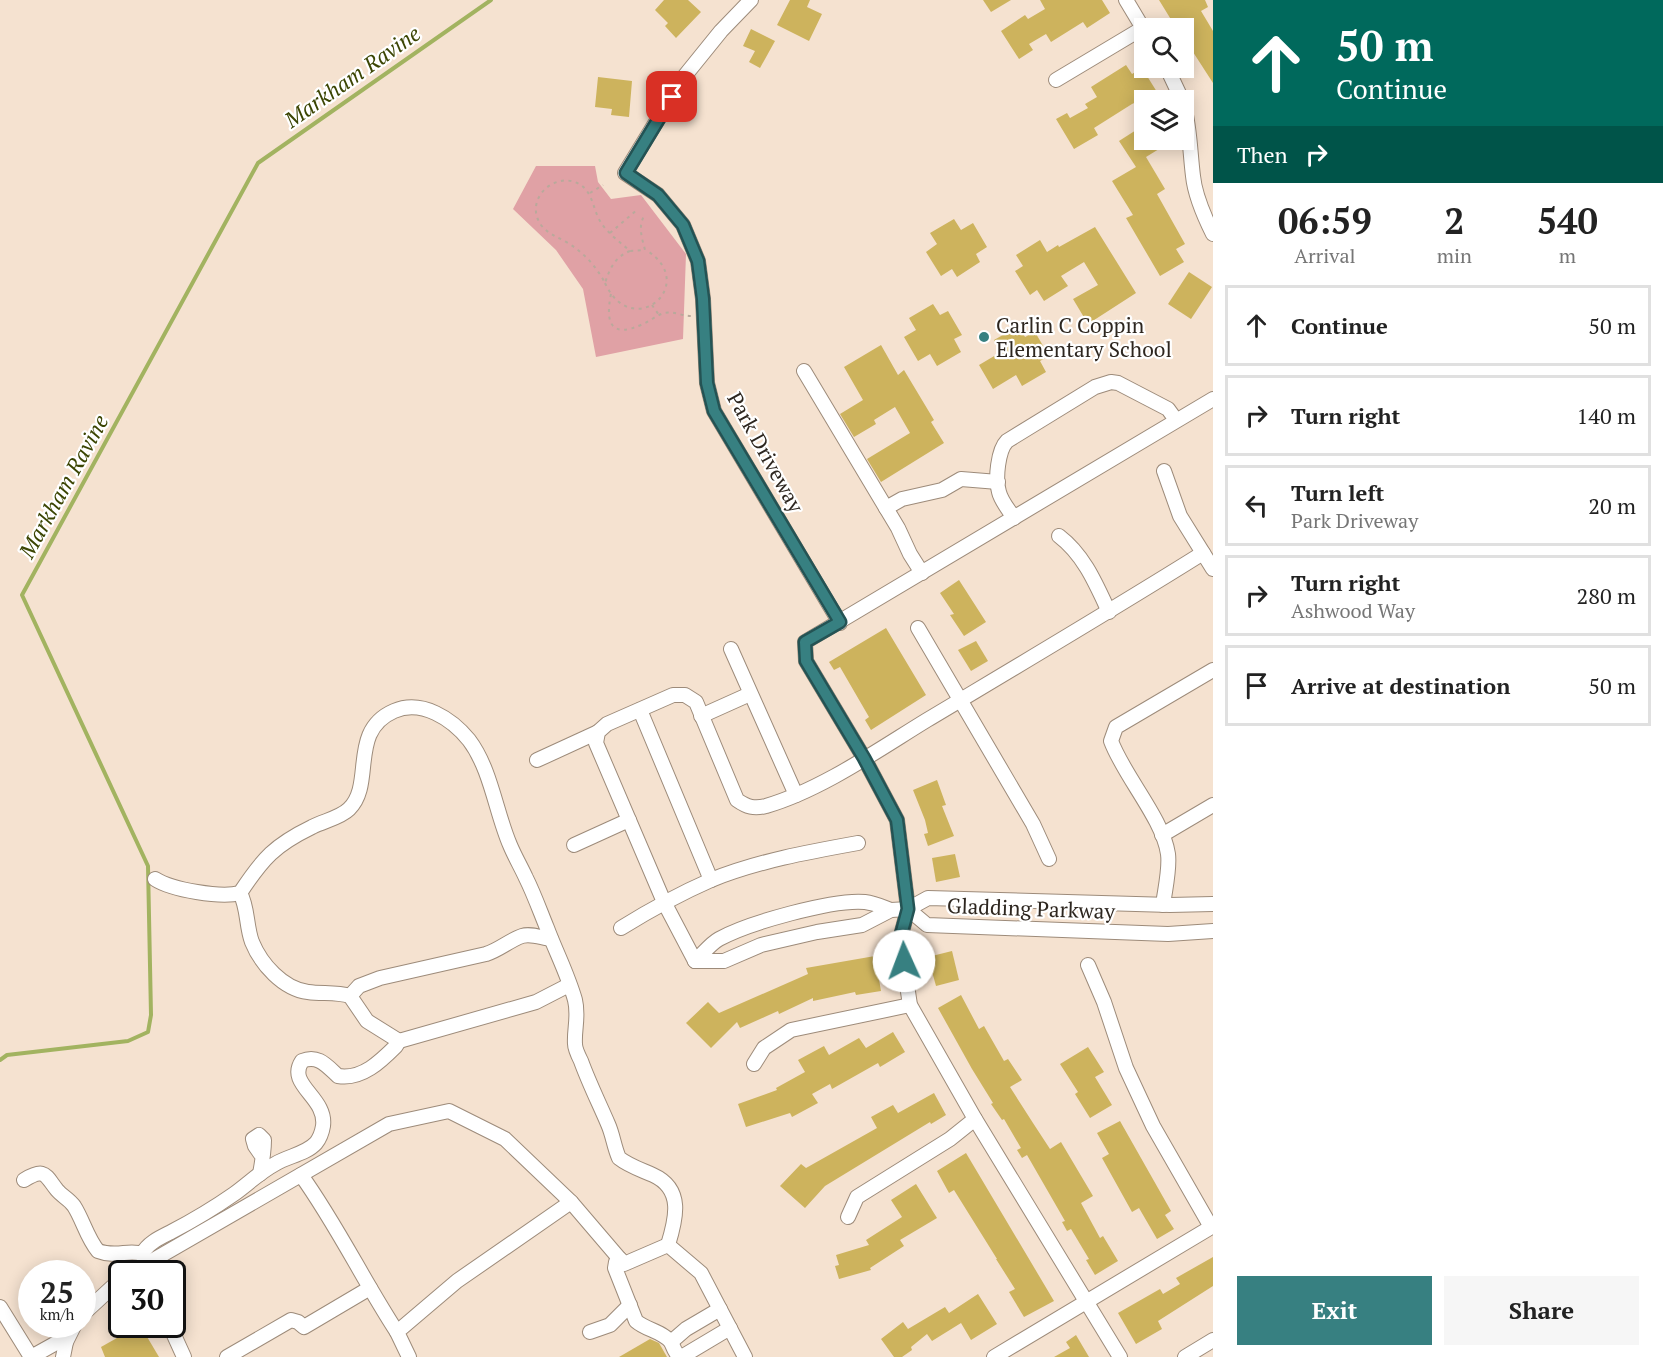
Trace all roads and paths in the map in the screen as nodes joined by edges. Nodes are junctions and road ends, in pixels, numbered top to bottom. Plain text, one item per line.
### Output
1 (751, 0) edge
2 (1126, 0) edge
3 (1137, 18) edge
4 (1134, 35) edge
5 (1056, 80) dead end
6 (1191, 150) edge
7 (603, 185) dead end
8 (589, 194) junction
9 (638, 209) dead end
10 (644, 216) dead end
11 (610, 233) junction
12 (1213, 234) edge
13 (645, 250) junction
14 (630, 251) junction
15 (605, 283) junction
16 (611, 294) junction
17 (652, 305) junction
18 (659, 315) junction
19 (693, 316) dead end
20 (804, 371) dead end
21 (1213, 399) edge
22 (1176, 420) junction
23 (1164, 471) dead end
24 (998, 482) junction
25 (886, 508) junction
26 (1014, 518) junction
27 (1059, 536) dead end
28 (1203, 553) junction
29 (1213, 569) edge
30 (922, 573) junction
31 (1109, 612) junction
32 (840, 622) junction
33 (918, 628) dead end
34 (731, 649) dead end
35 (1213, 670) edge
36 (750, 694) junction
37 (959, 701) junction
38 (640, 710) junction
39 (701, 716) junction
40 (598, 732) junction
41 (864, 758) junction
42 (537, 760) dead end
43 (796, 795) junction
44 (1213, 805) edge
45 (629, 820) junction
46 (1162, 835) junction
47 (858, 843) dead end
48 (574, 845) dead end
49 (1049, 859) dead end
50 (155, 879) dead end
51 (711, 880) junction
52 (240, 892) junction
53 (664, 902) junction
54 (1213, 904) edge
55 (1163, 905) junction
56 (908, 909) junction
57 (891, 910) junction
58 (621, 928) dead end
59 (1213, 930) edge
60 (551, 939) junction
61 (695, 961) junction
62 (1088, 965) dead end
63 (569, 985) junction
64 (350, 996) junction
65 (910, 1005) junction
66 (399, 1041) junction
67 (754, 1064) dead end
68 (975, 1119) junction
69 (262, 1156) dead end
70 (260, 1174) junction
71 (301, 1175) junction
72 (24, 1180) dead end
73 (571, 1202) junction
74 (848, 1217) dead end
75 (1212, 1227) edge
76 (668, 1245) junction
77 (620, 1259) junction
78 (139, 1260) edge
79 (145, 1260) edge
80 (150, 1260) edge
81 (370, 1288) junction
82 (108, 1291) edge
83 (1086, 1300) junction
84 (96, 1302) edge
85 (630, 1305) junction
86 (720, 1309) junction
87 (2, 1316) edge
88 (730, 1328) junction
89 (397, 1332) junction
90 (590, 1332) dead end
91 (68, 1338) edge
92 (175, 1338) edge
93 (1213, 1340) edge
94 (66, 1342) junction
95 (671, 1342) junction
96 (63, 1357) edge
97 (184, 1357) edge
98 (227, 1357) edge
99 (410, 1357) edge
100 (745, 1357) edge
101 (994, 1357) edge
102 (1120, 1357) edge
103 (1185, 1357) edge

1 - 32 street, Park Driveway
2 - 3 street
4 - 5 street
6 - 12 street
7 - 8 path
8 - 11 path
8 - 15 path
9 - 11 path
10 - 13 path
11 - 14 path
13 - 14 path
13 - 17 path
14 - 15 path
15 - 16 path
16 - 17 path
16 - 18 path
17 - 18 path
18 - 19 path
20 - 25 street
21 - 22 street
22 - 24 street
22 - 26 street
23 - 28 street
24 - 25 street
24 - 26 street
25 - 30 street
26 - 30 street
27 - 31 street
28 - 29 street
28 - 31 street
30 - 32 street
31 - 37 street
32 - 41 street
33 - 37 street
34 - 36 street
35 - 46 street
36 - 39 street
36 - 43 street
37 - 41 street
37 - 49 street
38 - 39 street
38 - 40 street
38 - 51 street
39 - 43 street
40 - 42 street
40 - 45 street
41 - 43 street
41 - 56 street
44 - 46 street
45 - 48 street
45 - 53 street
46 - 55 street
47 - 51 street
50 - 52 street
51 - 53 street
52 - 60 street
52 - 64 street
53 - 58 street
53 - 61 street
54 - 55 street, Gladding Parkway
55 - 56 street, Gladding Parkway
56 - 57 street
56 - 59 street, Gladding Parkway
56 - 65 street
57 - 61 street
57 - 61 street
60 - 63 street
60 - 64 street
62 - 75 street
63 - 66 street
63 - 76 street
64 - 66 street
65 - 67 street
65 - 68 street
66 - 70 street
68 - 74 street
68 - 83 street
69 - 70 street
70 - 79 street
71 - 73 street
71 - 80 street
71 - 81 street
72 - 78 street
73 - 77 street
73 - 89 street
75 - 83 street
76 - 77 street
76 - 86 street
77 - 85 street
81 - 89 street
81 - 98 street
82 - 84 street
83 - 101 street
83 - 102 street
85 - 90 street
85 - 95 street
86 - 88 street
86 - 95 street
87 - 94 street
88 - 95 street
88 - 100 street
89 - 99 street
91 - 94 street
92 - 97 street
93 - 103 street
94 - 96 street

